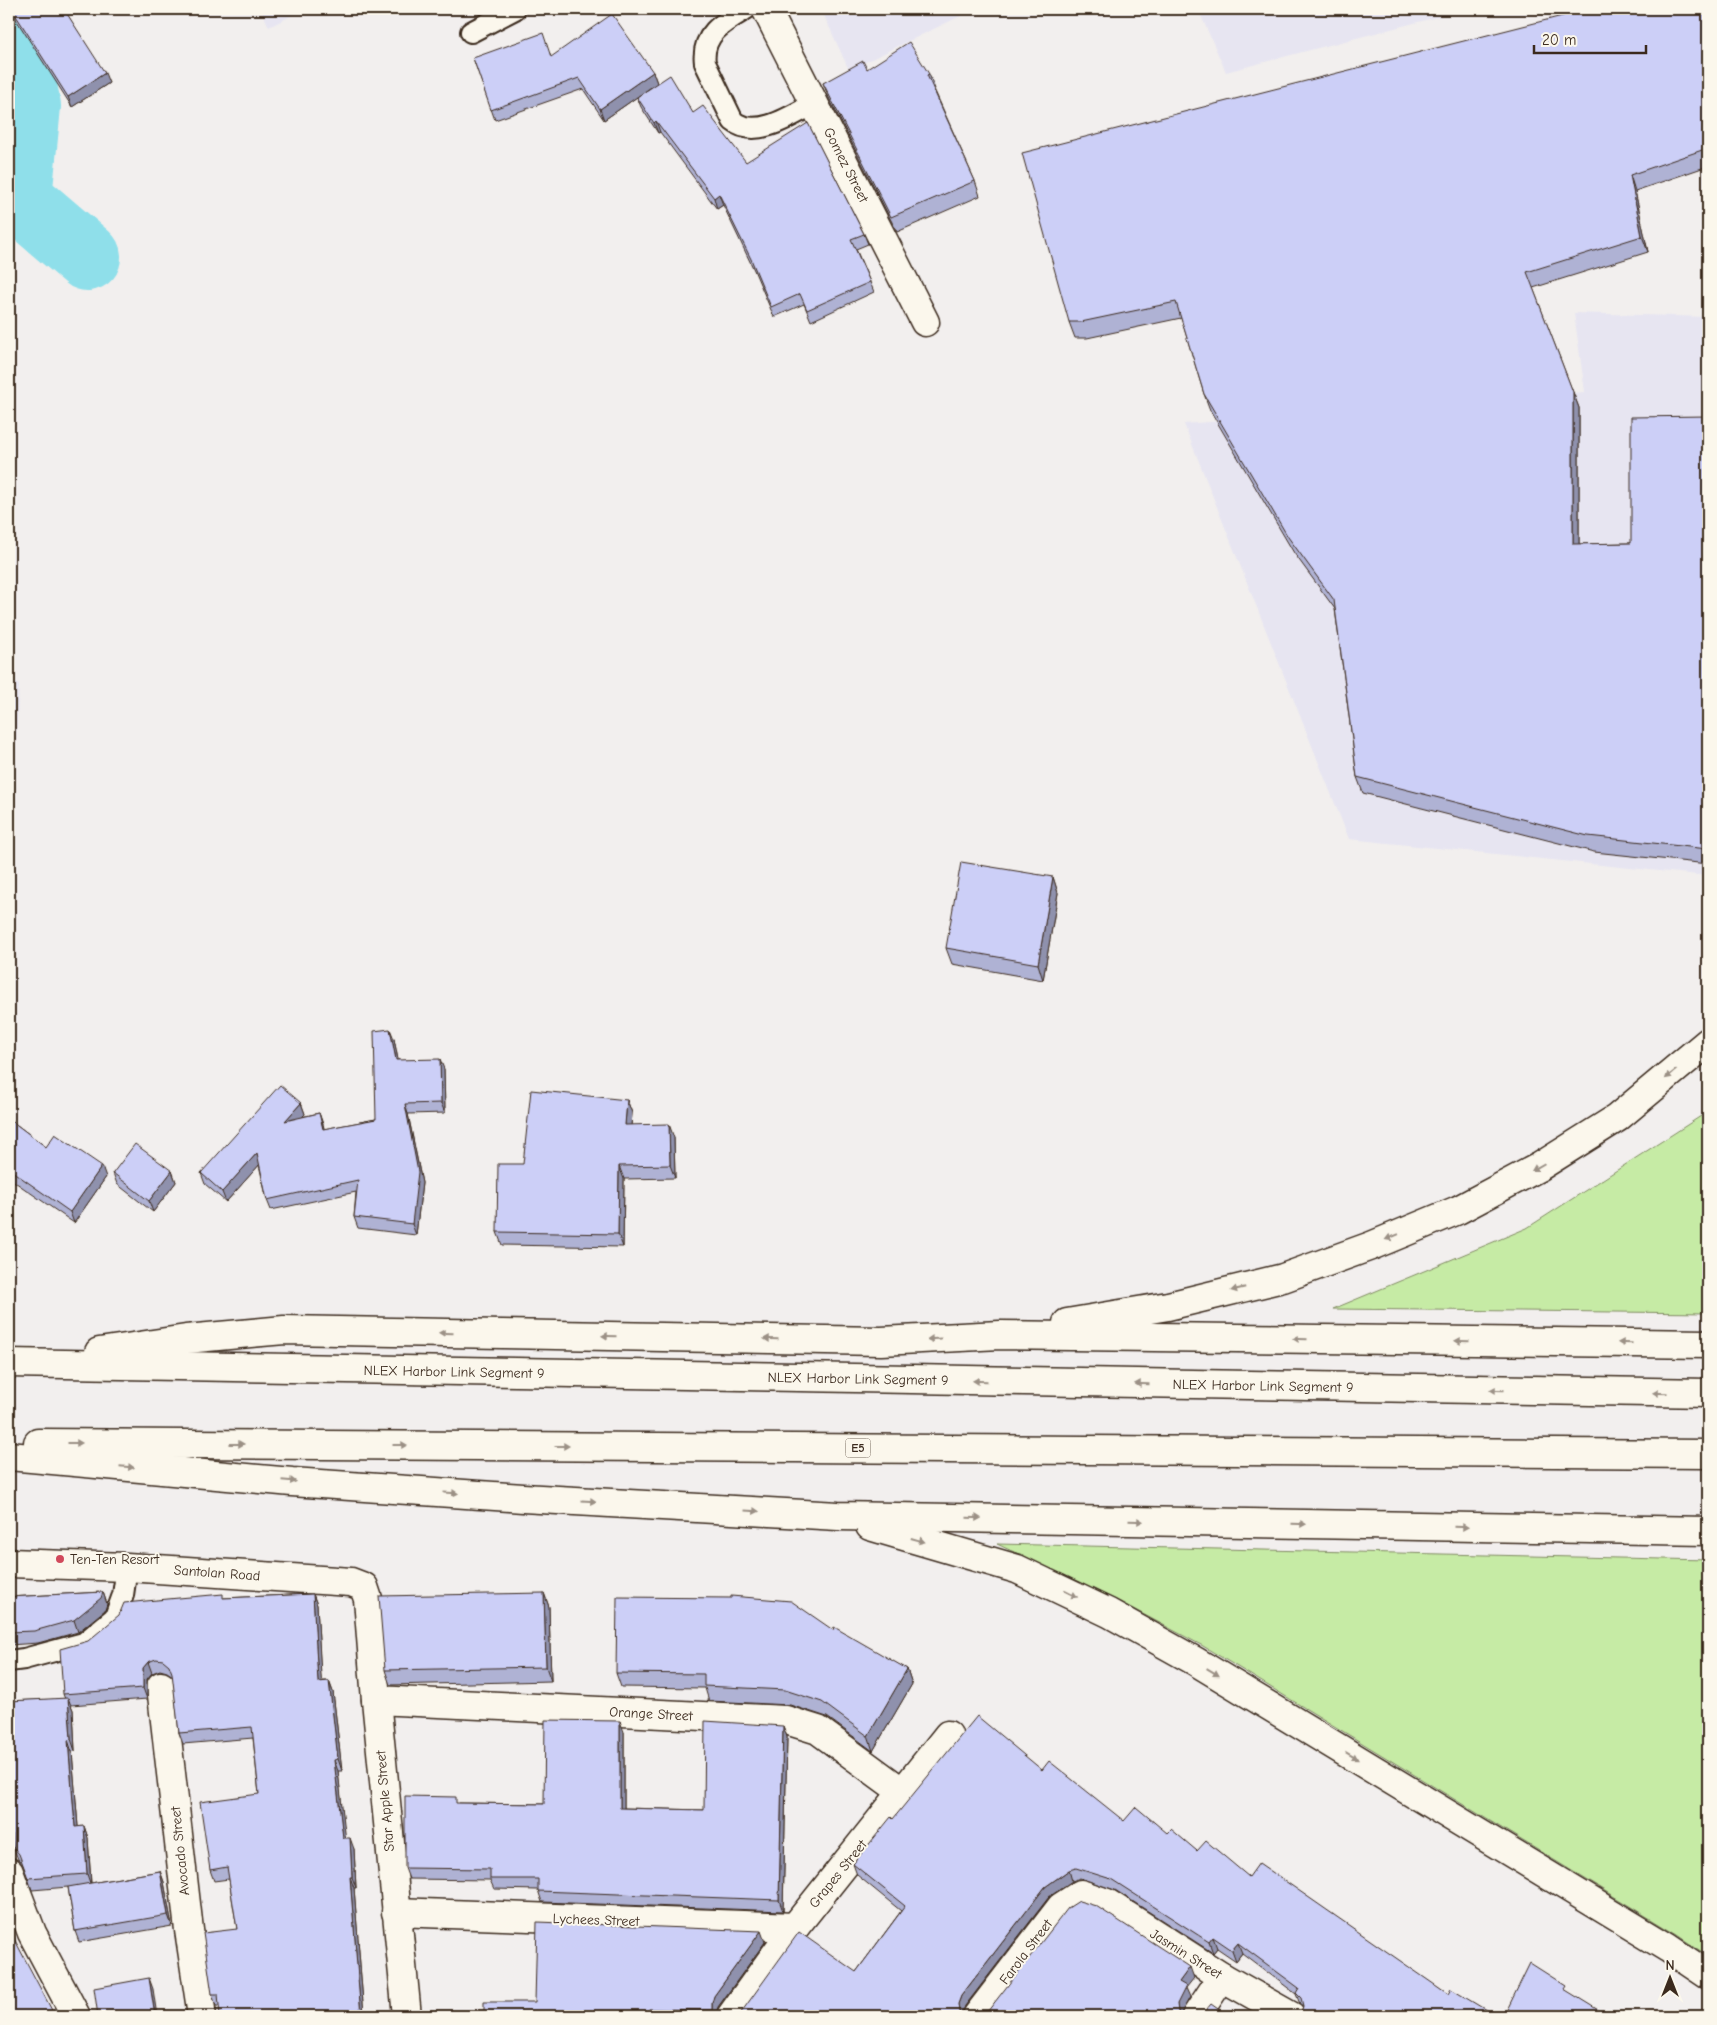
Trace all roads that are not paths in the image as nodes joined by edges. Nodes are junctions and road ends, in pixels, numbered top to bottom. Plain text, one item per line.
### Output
1 (515, 9) edge
2 (746, 9) edge
3 (766, 9) edge
4 (471, 32) dead end
5 (815, 103) junction
6 (925, 322) dead end
7 (1708, 1042) edge
8 (1000, 1335) junction
9 (1708, 1344) edge
10 (15, 1363) edge
11 (1708, 1393) edge
12 (9, 1442) edge
13 (1708, 1454) edge
14 (9, 1456) edge
15 (838, 1516) junction
16 (1708, 1531) edge
17 (9, 1563) edge
18 (126, 1567) junction
19 (364, 1587) joint
20 (9, 1662) edge
21 (161, 1686) dead end
22 (376, 1700) junction
23 (948, 1735) dead end
24 (904, 1793) junction
25 (9, 1872) edge
26 (1081, 1894) joint
27 (396, 1912) junction
28 (795, 1927) junction
29 (1708, 1974) edge
30 (1222, 1977) junction
31 (76, 2016) edge
32 (202, 2016) edge
33 (407, 2016) edge
34 (731, 2016) edge
35 (977, 2016) edge
36 (1196, 2016) edge
37 (1291, 2016) edge

1 - 4 lane
2 - 5 lane
3 - 5 main road, Gomez Street
5 - 6 main road, Gomez Street
7 -> 8 main road
9 -> 8 main road
8 -> 10 main road
11 -> 10 main road, NLEX Harbor Link Segment 9
12 -> 13 main road, E5
14 -> 15 main road
15 -> 16 main road
15 -> 29 main road
17 - 18 main road, Santolan Road
18 - 19 main road, Santolan Road
18 - 20 lane
19 - 22 main road, Star Apple Street
21 - 32 main road, Avocado Street
22 - 24 main road, Orange Street
22 - 27 main road, Star Apple Street
23 - 24 main road, Grapes Street
24 - 28 main road, Grapes Street
25 - 31 main road
26 - 30 main road, Jasmin Street
26 - 35 main road, Farola Street
27 - 28 main road, Lychees Street
27 - 33 main road, Star Apple Street
28 - 34 main road, Grapes Street
30 - 36 main road
30 - 37 main road, Jasmin Street

